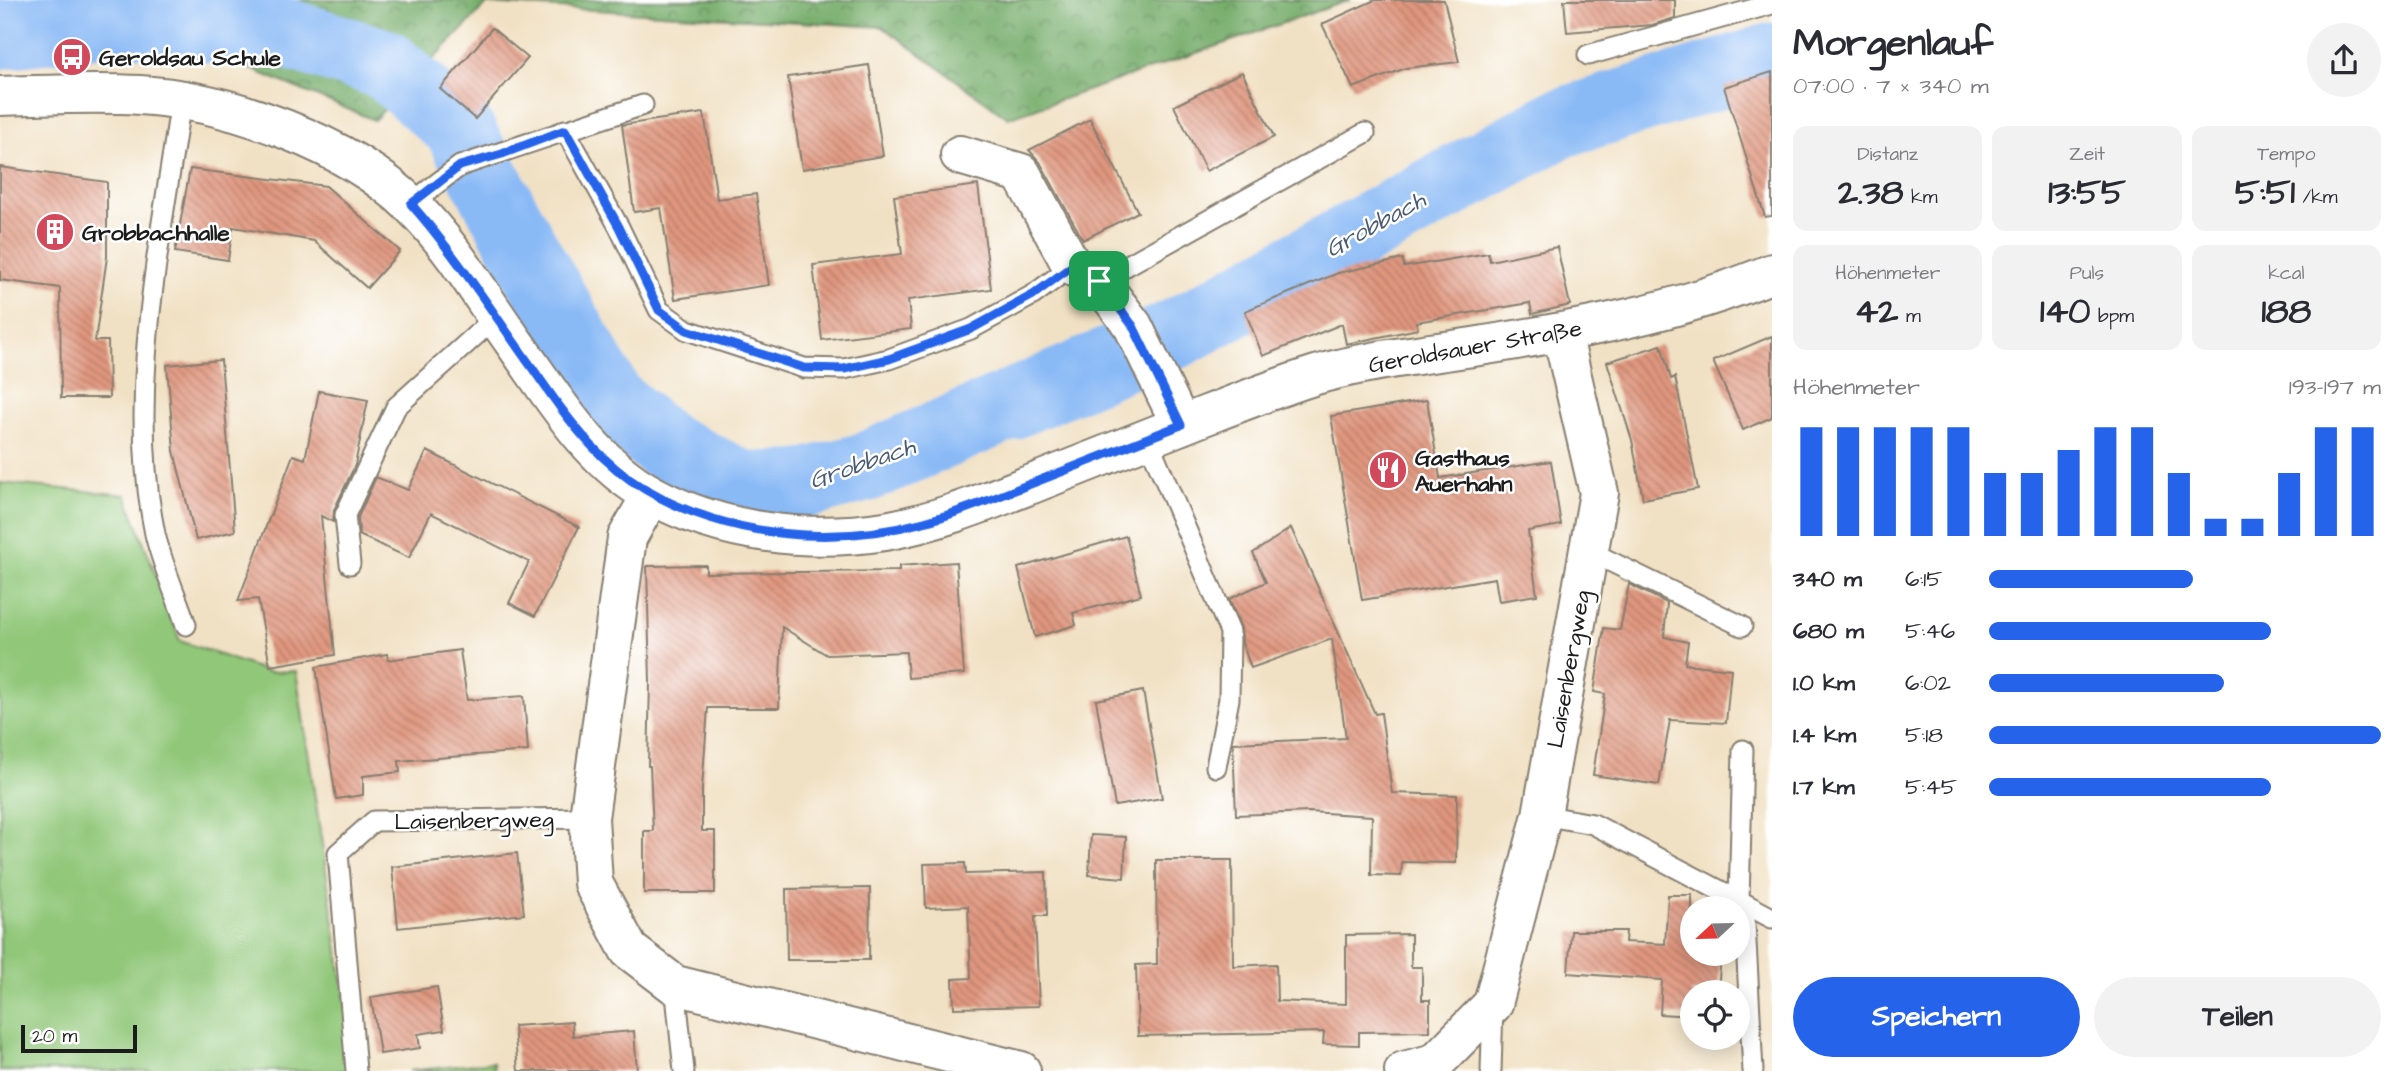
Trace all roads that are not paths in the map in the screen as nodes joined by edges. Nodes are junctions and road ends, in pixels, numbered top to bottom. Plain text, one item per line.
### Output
1 (1772, 4) edge
2 (1588, 55) dead end
3 (0, 96) edge
4 (181, 100) junction
5 (643, 105) dead end
6 (565, 130) junction
7 (1365, 133) dead end
8 (960, 155) dead end
9 (411, 204) junction
10 (1772, 273) edge
11 (1086, 274) junction
12 (496, 317) junction
13 (1562, 333) junction
14 (1164, 432) junction
15 (651, 495) junction
16 (1589, 551) junction
17 (350, 564) dead end
18 (186, 625) dead end
19 (1742, 626) dead end
20 (1743, 750) dead end
21 (1216, 768) dead end
22 (1542, 815) junction
23 (589, 818) junction
24 (1728, 896) edge
25 (1741, 896) edge
26 (1750, 907) edge
27 (1772, 918) edge
28 (1746, 966) edge
29 (675, 985) junction
30 (1493, 1004) junction
31 (356, 1071) edge
32 (684, 1071) edge
33 (1021, 1071) edge
34 (1404, 1071) edge
35 (1491, 1071) edge
36 (1753, 1071) edge

1 - 2 lane
3 - 4 street, Geroldsauer Straße
4 - 9 street, Geroldsauer Straße
4 - 18 lane
5 - 6 lane
6 - 9 lane
6 - 11 lane
7 - 11 lane
8 - 11 street
9 - 12 street, Geroldsauer Straße
10 - 13 street, Geroldsauer Straße
11 - 14 street
12 - 15 street, Geroldsauer Straße
12 - 17 lane
13 - 14 street, Geroldsauer Straße
13 - 16 street, Laisenbergweg
14 - 15 street, Geroldsauer Straße
14 - 21 lane
15 - 23 street
16 - 19 lane
16 - 22 street, Laisenbergweg
20 - 25 lane
22 - 24 lane
22 - 30 street, Laisenbergweg
23 - 29 street
23 - 31 lane, Laisenbergweg
26 - 27 lane
28 - 36 lane
29 - 32 lane
29 - 33 street
30 - 34 street, Laisenbergweg
30 - 35 lane, Laisenbergweg

